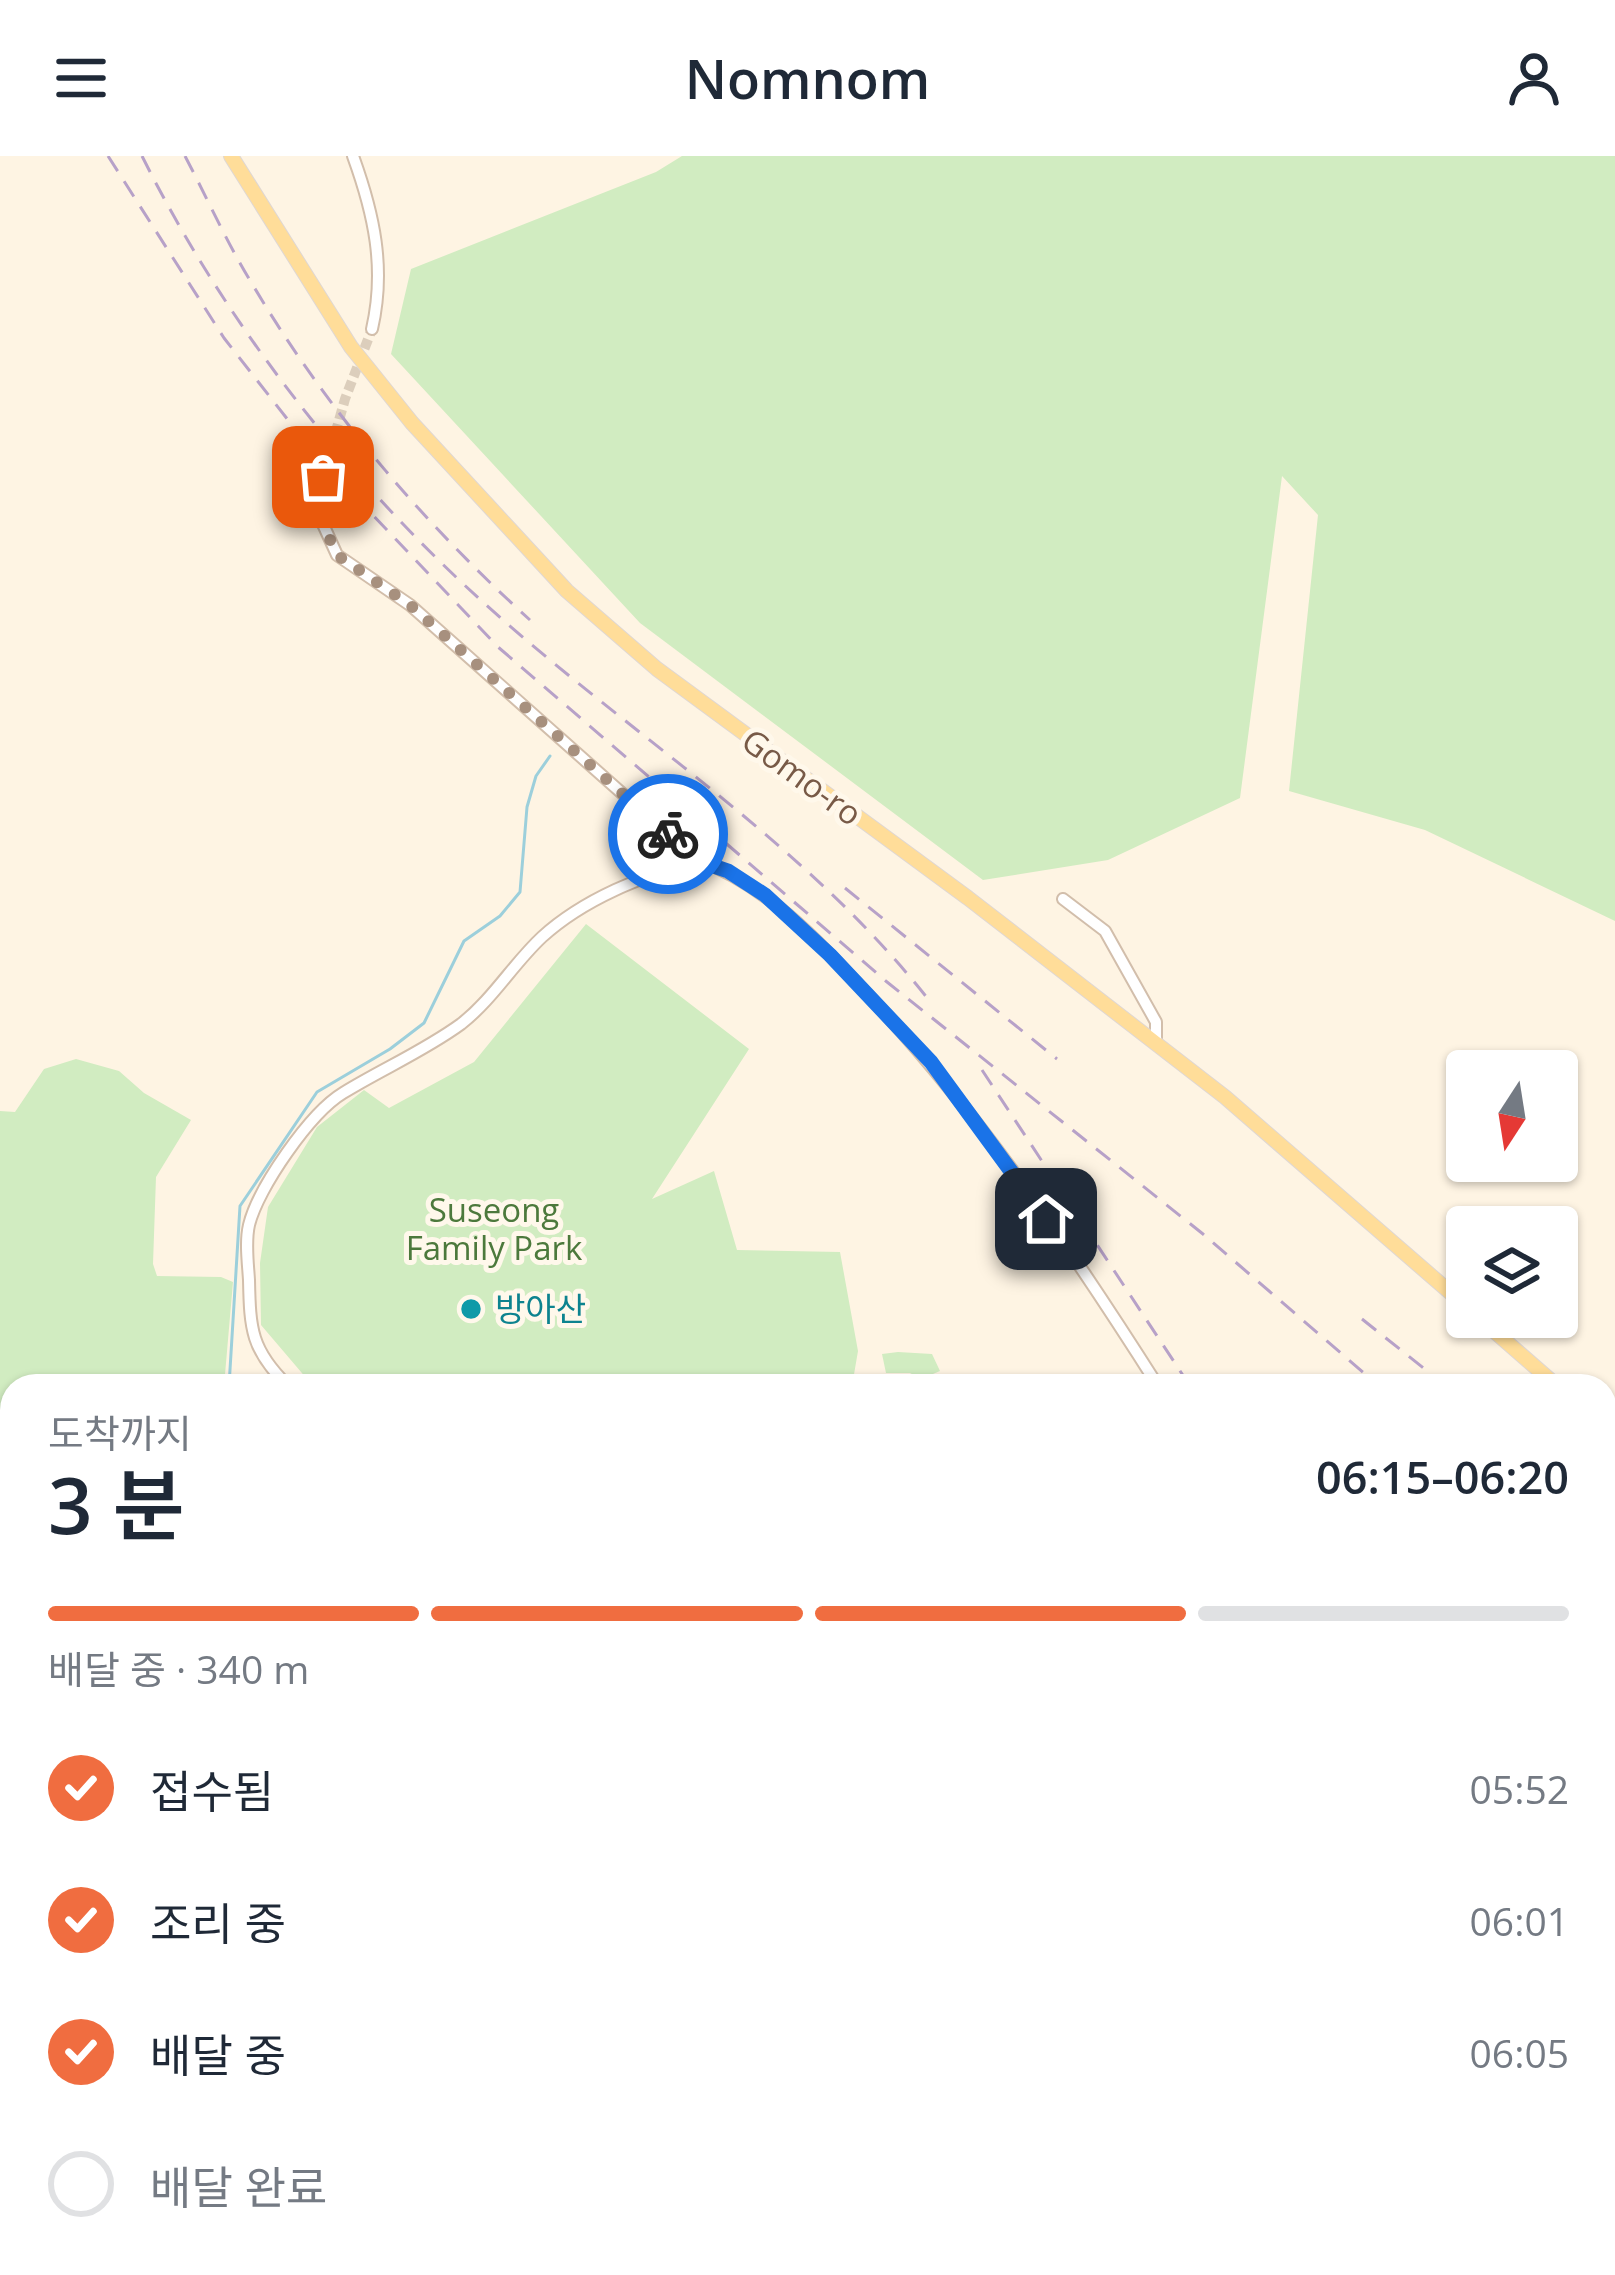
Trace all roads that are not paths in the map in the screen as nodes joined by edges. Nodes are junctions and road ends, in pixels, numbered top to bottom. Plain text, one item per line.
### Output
1 (231, 156) edge
2 (353, 156) edge
3 (372, 329) tunnel mouth
4 (323, 477) tunnel mouth
5 (696, 860) junction
6 (1063, 899) dead end
7 (1156, 1043) junction
8 (1446, 1289) edge
9 (1502, 1338) edge
10 (277, 1374) edge
11 (1150, 1374) edge
12 (1543, 1374) edge

1 - 7 main road, Gomo-ro
2 - 3 street
4 - 5 street
5 - 10 street
5 - 11 street
6 - 7 street
7 - 8 main road, Gomo-ro
9 - 12 main road

